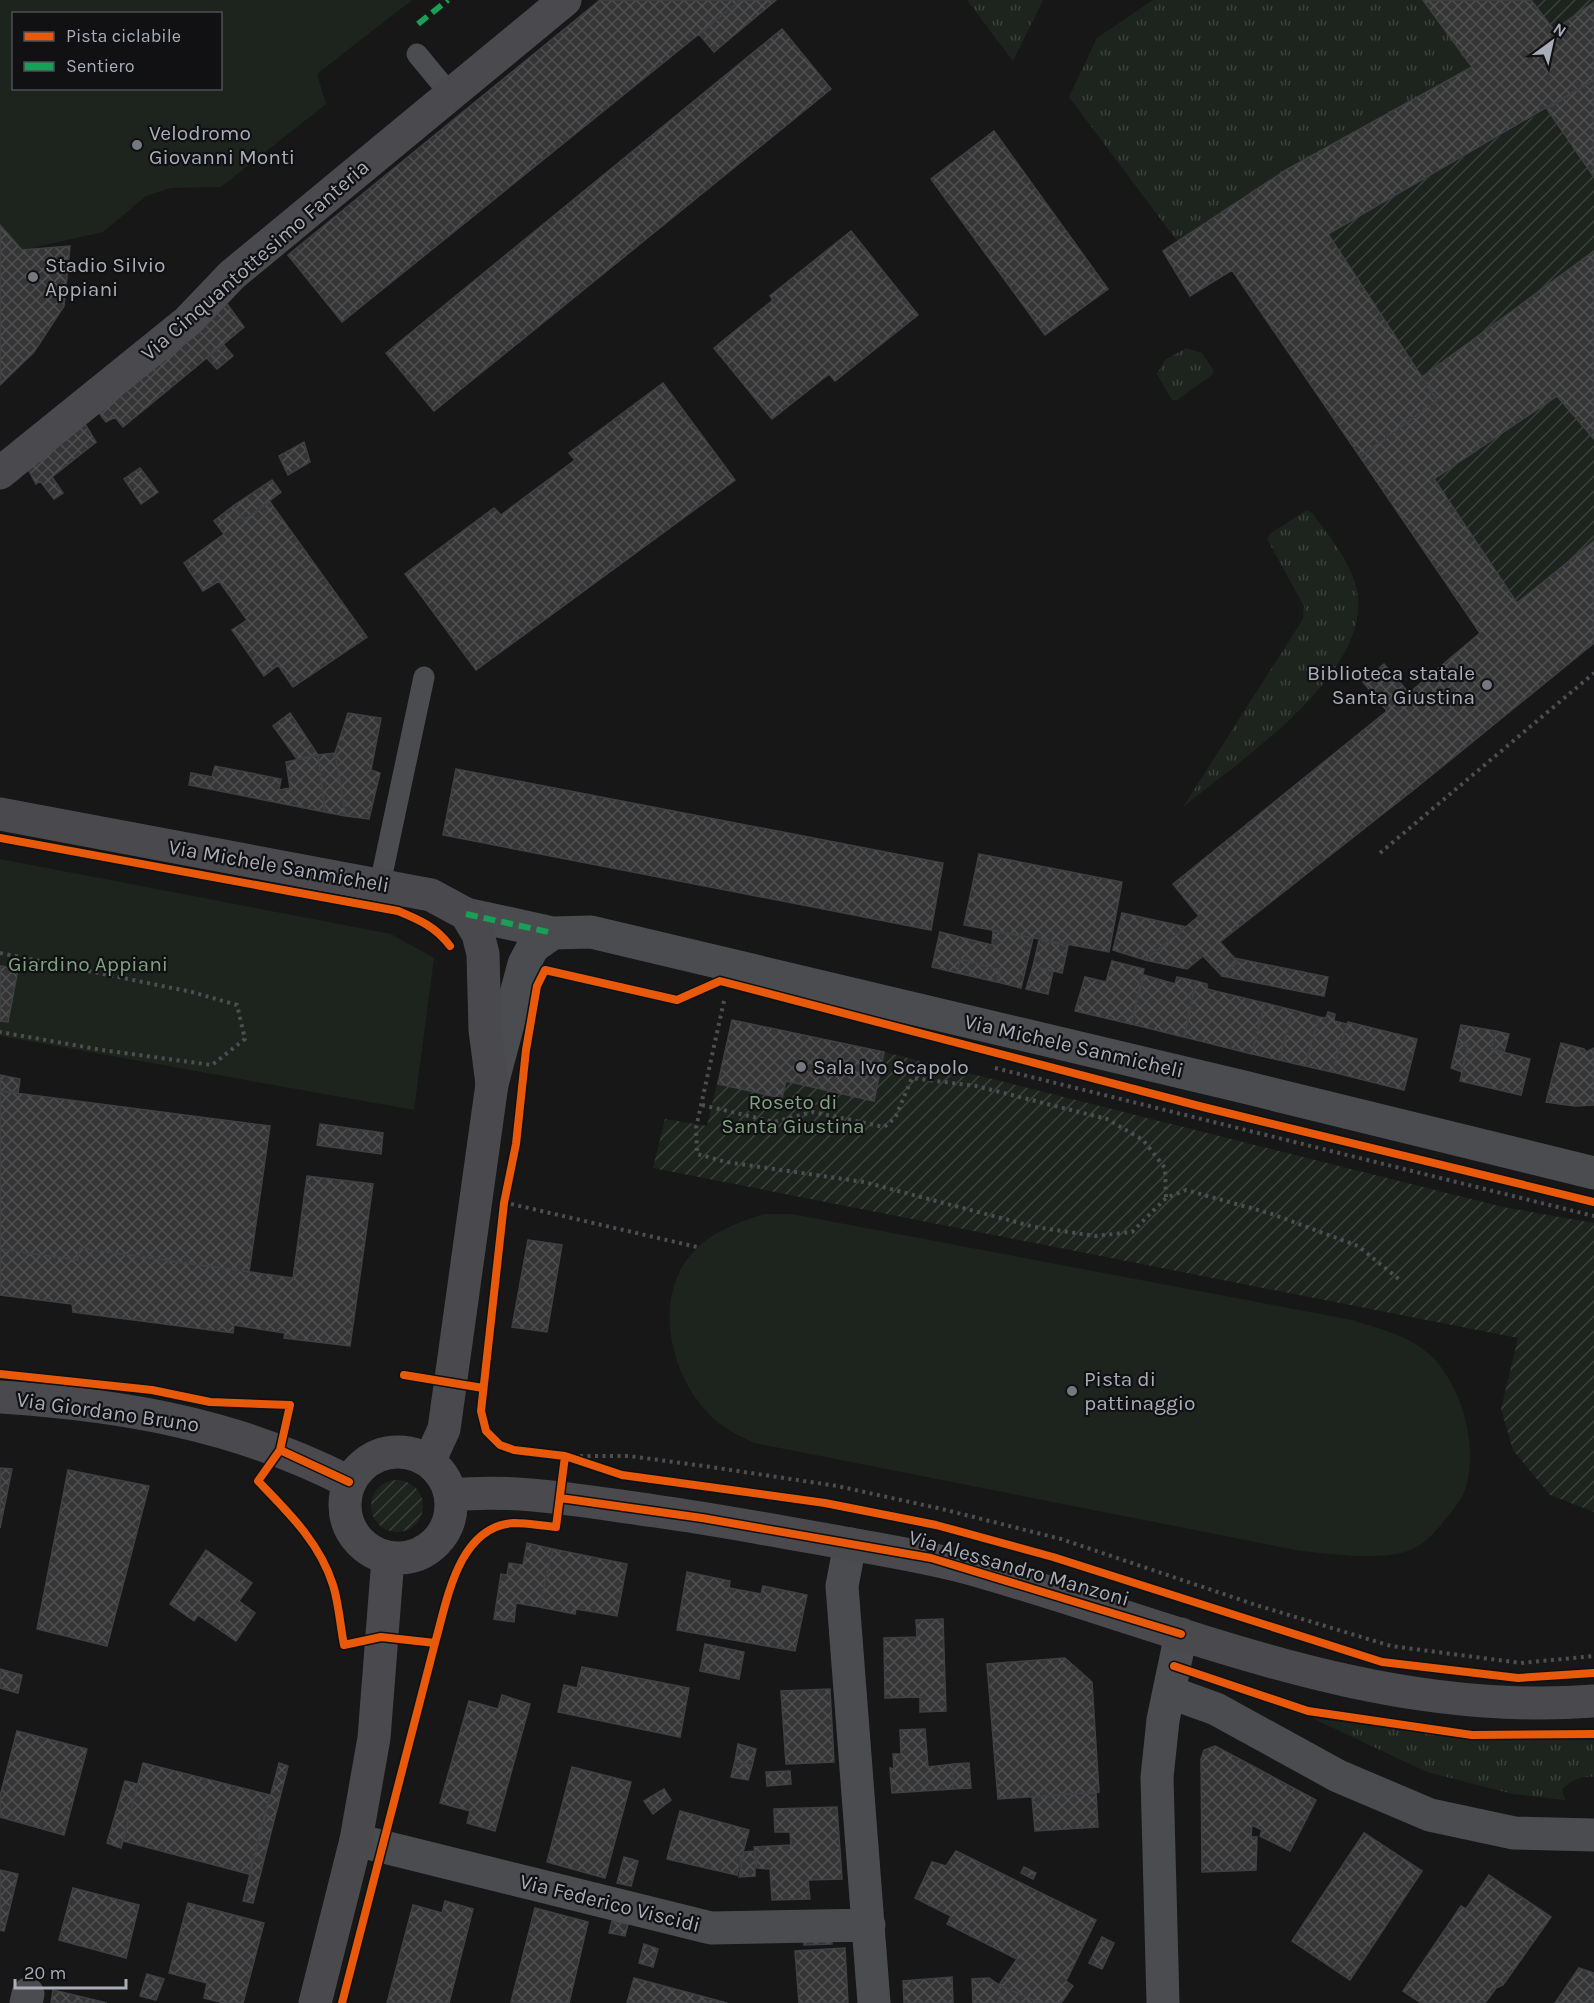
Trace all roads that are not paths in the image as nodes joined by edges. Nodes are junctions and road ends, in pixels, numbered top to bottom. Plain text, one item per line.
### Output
1 (565, 0) edge
2 (417, 54) dead end
3 (450, 94) junction
4 (0, 473) edge
5 (424, 677) dead end
6 (0, 814) edge
7 (380, 884) junction
8 (466, 914) junction
9 (553, 933) junction
10 (492, 1084) junction
11 (1594, 1173) edge
12 (0, 1397) edge
13 (429, 1462) junction
14 (350, 1482) junction
15 (451, 1496) junction
16 (850, 1544) junction
17 (388, 1558) junction
18 (1181, 1634) junction
19 (1168, 1692) junction
20 (1594, 1701) edge
21 (1594, 1835) edge
22 (356, 1840) junction
23 (869, 1925) junction
24 (315, 2003) edge
25 (874, 2003) edge
26 (1163, 2003) edge

1 - 3 main road, Via Cinquantottesimo Fanteria
2 - 3 lane
3 - 4 main road, Via Cinquantottesimo Fanteria
5 - 7 lane
6 - 7 main road, Via Michele Sanmicheli
7 - 8 main road, Via Michele Sanmicheli
8 - 9 street, Via Michele Sanmicheli
8 - 10 main road
9 - 10 street
9 - 11 street, Via Michele Sanmicheli
10 - 13 main road
12 - 14 main road, Via Giordano Bruno
13 - 14 main road
13 - 15 main road
14 - 17 main road
15 - 16 main road, Via Alessandro Manzoni
15 - 17 main road
16 - 18 main road, Via Alessandro Manzoni
16 - 23 street
17 - 22 main road
18 - 19 street
18 - 20 main road, Via Alessandro Manzoni
19 - 21 street
19 - 26 street
22 - 23 street, Via Federico Viscidi
22 - 24 main road
23 - 25 street

